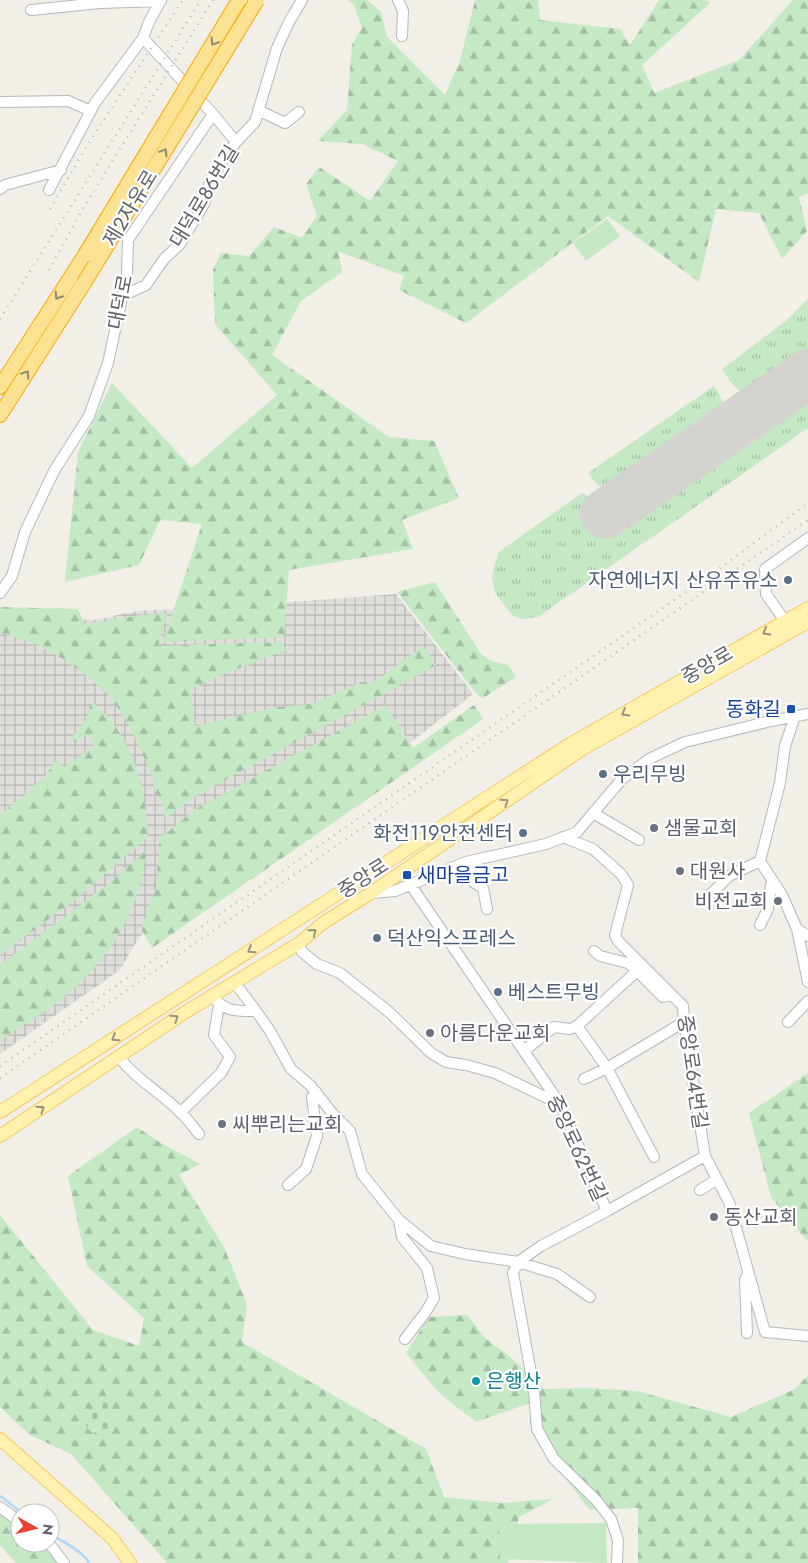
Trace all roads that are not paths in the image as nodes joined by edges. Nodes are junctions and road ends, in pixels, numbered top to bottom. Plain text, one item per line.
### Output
1 (239, 0) edge
2 (257, 0) edge
3 (302, 0) edge
4 (398, 0) edge
5 (161, 1) edge
6 (31, 10) dead end
7 (402, 36) dead end
8 (143, 38) junction
9 (0, 102) edge
10 (258, 110) junction
11 (91, 111) junction
12 (300, 112) dead end
13 (213, 114) junction
14 (236, 142) junction
15 (61, 170) junction
16 (0, 189) edge
17 (49, 190) dead end
18 (122, 296) junction
19 (0, 387) edge
20 (0, 415) edge
21 (808, 538) edge
22 (0, 593) edge
23 (808, 608) edge
24 (785, 620) junction
25 (808, 622) edge
26 (808, 714) edge
27 (795, 716) junction
28 (593, 813) junction
29 (563, 837) junction
30 (639, 840) dead end
31 (760, 861) junction
32 (466, 862) junction
33 (410, 884) junction
34 (774, 884) junction
35 (371, 893) junction
36 (706, 899) dead end
37 (487, 909) dead end
38 (760, 926) dead end
39 (797, 929) junction
40 (808, 936) edge
41 (298, 944) junction
42 (594, 951) dead end
43 (637, 971) junction
44 (808, 982) edge
45 (235, 983) junction
46 (672, 995) junction
47 (215, 1001) junction
48 (808, 1001) edge
49 (256, 1012) junction
50 (684, 1022) junction
51 (788, 1022) dead end
52 (577, 1026) junction
53 (524, 1051) junction
54 (119, 1057) junction
55 (607, 1068) junction
56 (584, 1079) dead end
57 (316, 1092) junction
58 (560, 1104) junction
59 (0, 1112) edge
60 (181, 1112) junction
61 (199, 1134) dead end
62 (0, 1136) edge
63 (705, 1156) junction
64 (654, 1157) dead end
65 (716, 1180) junction
66 (288, 1185) dead end
67 (700, 1190) dead end
68 (607, 1211) junction
69 (399, 1220) junction
70 (518, 1262) junction
71 (749, 1273) junction
72 (590, 1296) dead end
73 (747, 1333) dead end
74 (808, 1336) edge
75 (405, 1339) dead end
76 (0, 1440) edge
77 (130, 1563) edge
78 (616, 1563) edge

1 -> 19 highway, 제2자유로, bridge
20 -> 2 highway, 제2자유로, bridge
3 - 10 street, 대덕로86번길
4 - 7 street
5 - 6 street
5 - 8 street
8 - 11 street
8 - 13 street
9 - 11 street
10 - 12 street
10 - 14 street, 대덕로86번길
11 - 15 street
13 - 14 street
13 - 18 street, 대덕로
14 - 18 street, 대덕로86번길
15 - 16 street
15 - 17 street
18 - 22 street, 대덕로
21 - 24 street
23 - 24 main road, 중앙로
24 -> 59 main road, 중앙로
35 -> 25 main road, 중앙로
26 - 27 street
27 - 28 street
27 - 31 street
28 - 29 street
28 - 30 street
29 - 32 street
29 - 46 street, 중앙로64번길
31 - 34 street
31 - 36 street
32 - 33 street
32 - 37 street
33 - 35 street
33 - 53 street, 중앙로62번길
34 - 38 street
34 - 39 street
41 -> 35 main road, 중앙로
39 - 40 street
39 - 44 street
41 - 45 main road, 중앙로
41 - 58 street
42 - 43 street
43 - 46 street
43 - 52 street
45 - 47 main road, 중앙로
45 - 49 street
46 - 50 street, 중앙로64번길
47 - 49 street
54 -> 47 main road, 중앙로
47 - 60 street
48 - 51 street
49 - 57 street
50 - 55 street
50 - 63 street, 중앙로64번길
52 - 53 street
52 - 55 street
53 - 58 street, 중앙로62번길
54 - 60 street
62 -> 54 main road, 중앙로
55 - 56 street
55 - 64 street
57 - 66 street
57 - 69 street
58 - 68 street, 중앙로62번길
60 - 61 street
63 - 65 street, 중앙로64번길
63 - 68 street
65 - 67 street
65 - 71 street, 중앙로64번길
68 - 70 street, 중앙로62번길
69 - 70 street
69 - 75 street
70 - 72 street
70 - 78 street
71 - 73 street, 중앙로64번길
71 - 74 street, 중앙로64번길
76 - 77 main road

